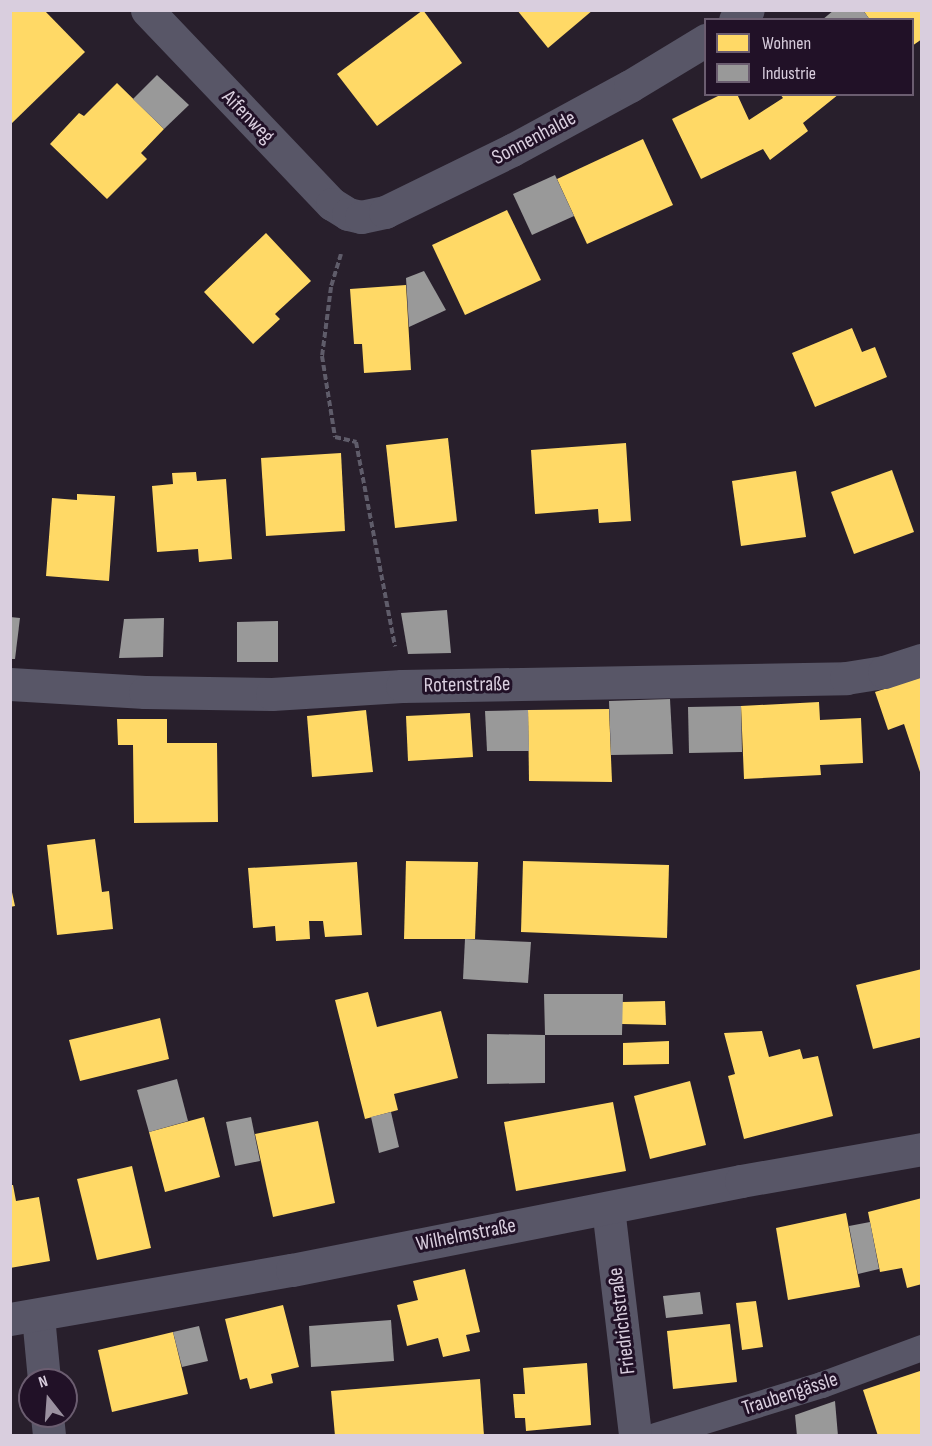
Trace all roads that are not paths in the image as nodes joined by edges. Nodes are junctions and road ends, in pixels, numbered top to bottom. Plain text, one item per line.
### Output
1 (147, 10) edge
2 (704, 41) edge
3 (354, 216) joint
4 (921, 660) edge
5 (10, 684) edge
6 (921, 1149) edge
7 (608, 1208) junction
8 (24, 1317) edge
9 (921, 1348) edge
10 (40, 1368) edge
11 (635, 1436) edge
12 (656, 1436) edge

1 - 3 street, Aifenweg
2 - 3 street, Sonnenhalde
4 - 5 street, Rotenstraße
6 - 7 street, Wilhelmstraße
7 - 8 street, Wilhelmstraße
7 - 11 street, Friedrichstraße
8 - 10 street
9 - 12 lane, Traubengässle

